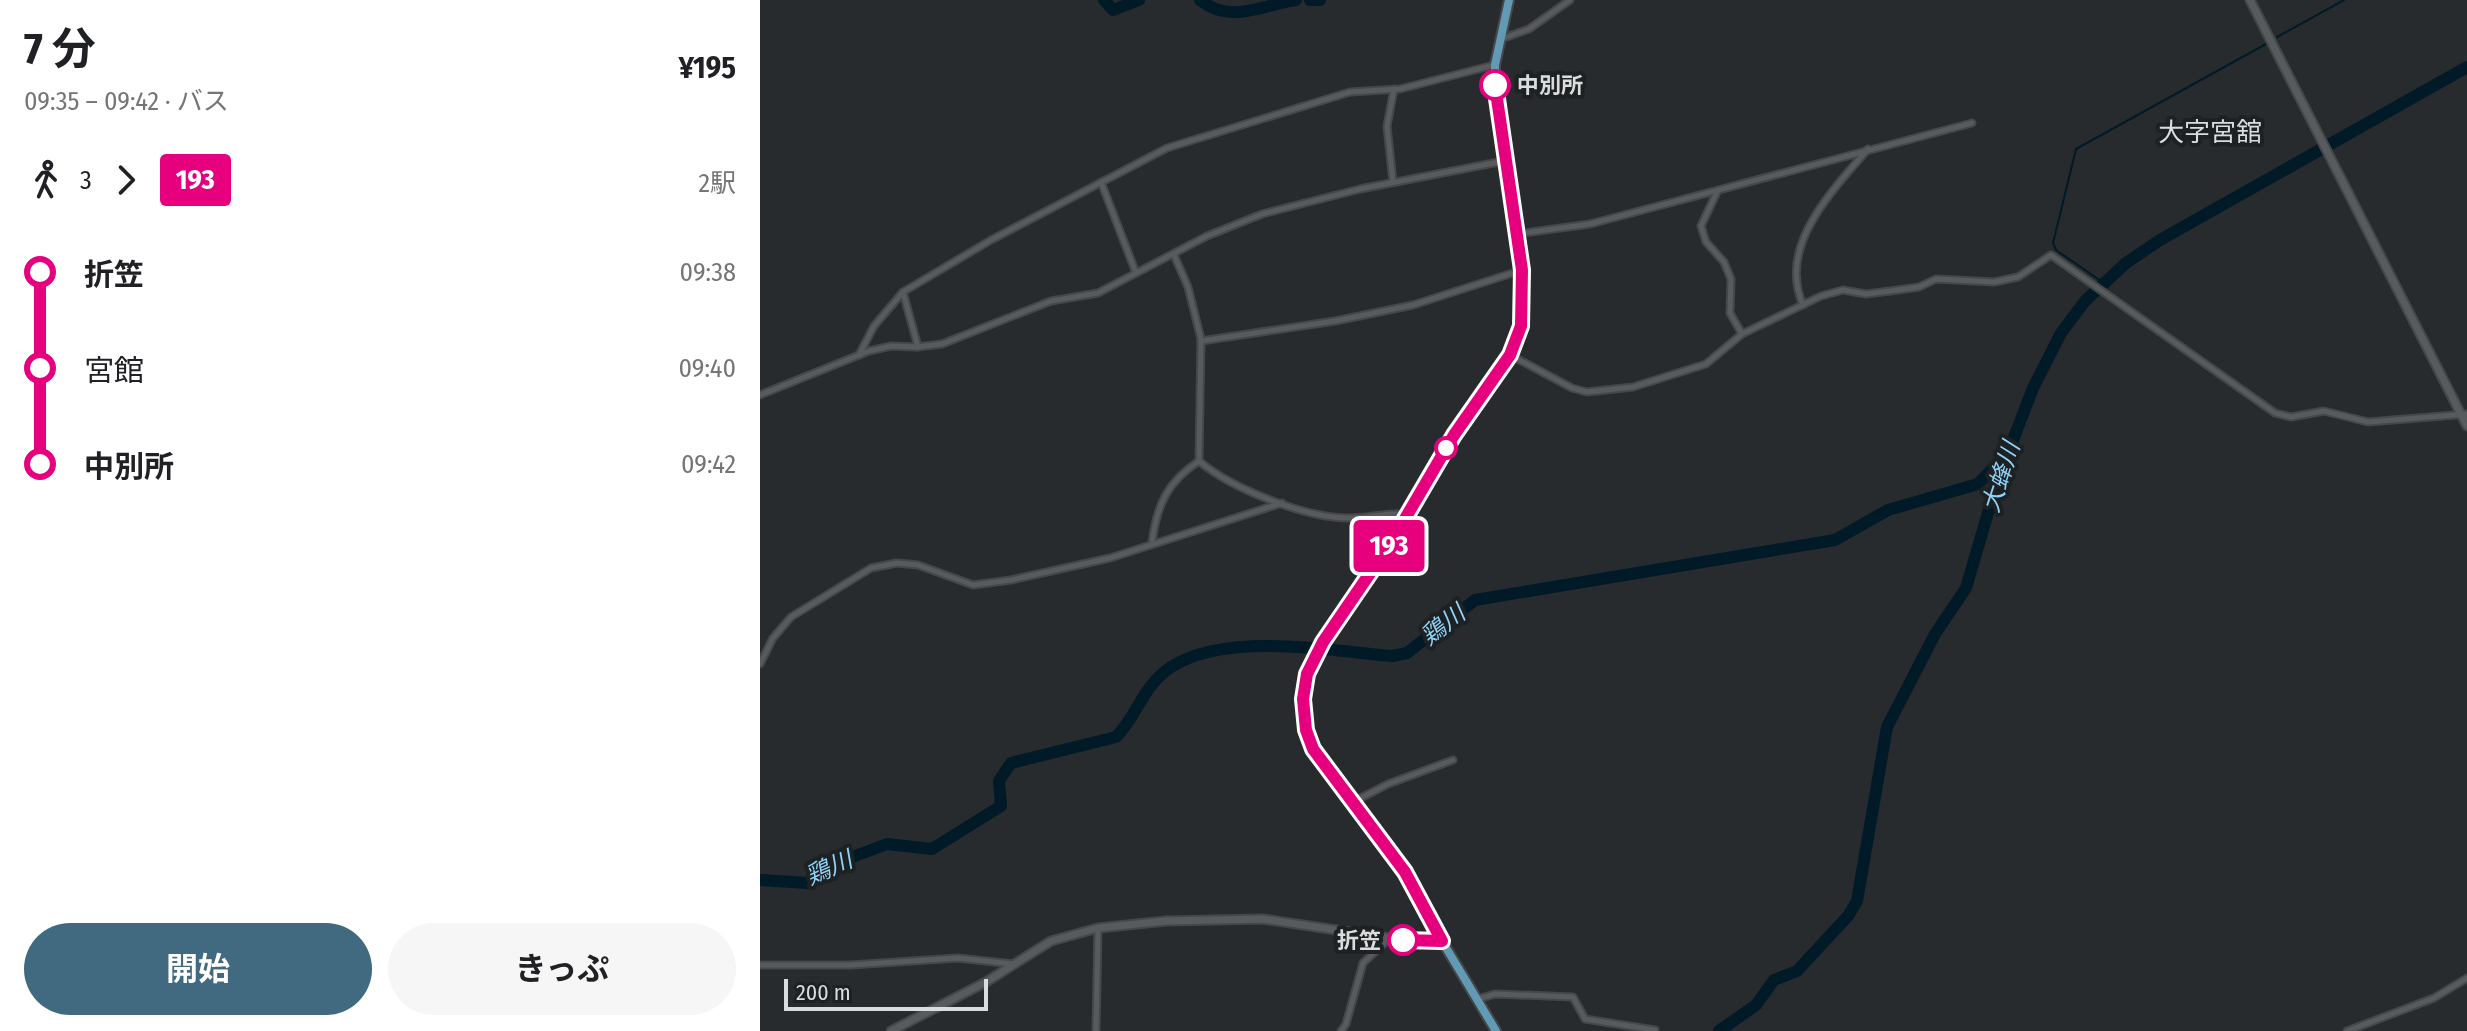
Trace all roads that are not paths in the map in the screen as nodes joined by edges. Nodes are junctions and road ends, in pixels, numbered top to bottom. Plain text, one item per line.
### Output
1 (1509, 0) edge
2 (1570, 0) edge
3 (2250, 0) edge
4 (1501, 39) junction
5 (1495, 65) junction
6 (1394, 89) junction
7 (1972, 123) dead end
8 (1868, 149) junction
9 (1504, 161) junction
10 (1101, 182) junction
11 (1393, 182) junction
12 (1718, 190) junction
13 (1517, 234) junction
14 (1174, 255) junction
15 (1522, 270) junction
16 (1136, 273) junction
17 (903, 292) junction
18 (1803, 305) junction
19 (1742, 334) junction
20 (1201, 341) junction
21 (918, 347) junction
22 (1510, 355) junction
23 (859, 356) junction
24 (760, 395) edge
25 (2464, 414) edge
26 (2467, 426) edge
27 (1199, 461) junction
28 (1282, 503) junction
29 (1407, 514) junction
30 (1152, 543) junction
31 (760, 664) edge
32 (1453, 760) dead end
33 (1353, 802) junction
34 (1098, 928) junction
35 (1391, 937) junction
36 (1442, 941) junction
37 (1013, 964) junction
38 (760, 965) edge
39 (2467, 978) edge
40 (1477, 999) junction
41 (1655, 1030) edge
42 (891, 1031) edge
43 (1096, 1031) edge
44 (1341, 1031) edge
45 (1496, 1031) edge
46 (2347, 1031) edge

1 - 4 main road
2 - 4 street
3 - 25 street
4 - 5 main road
5 - 6 street
5 - 9 main road
6 - 10 street
6 - 11 street
7 - 8 street
8 - 12 street
8 - 18 street
9 - 11 street
9 - 13 main road
10 - 16 street
10 - 17 street
11 - 14 street
12 - 13 street
12 - 19 street
13 - 15 main road
14 - 16 street
14 - 20 street
15 - 20 street
15 - 22 main road
16 - 21 street
17 - 21 street
17 - 23 street
18 - 19 street
18 - 25 street
19 - 22 street
20 - 27 street
21 - 23 street
22 - 29 main road
23 - 24 street
25 - 26 street
27 - 28 street
27 - 30 street
28 - 29 street
28 - 30 street
29 - 33 main road
30 - 31 street
32 - 33 street
33 - 36 main road
34 - 35 street
34 - 37 street
34 - 43 street
35 - 36 street
35 - 44 street
36 - 40 main road
37 - 38 street
37 - 42 street
39 - 46 street
40 - 41 street
40 - 45 main road

